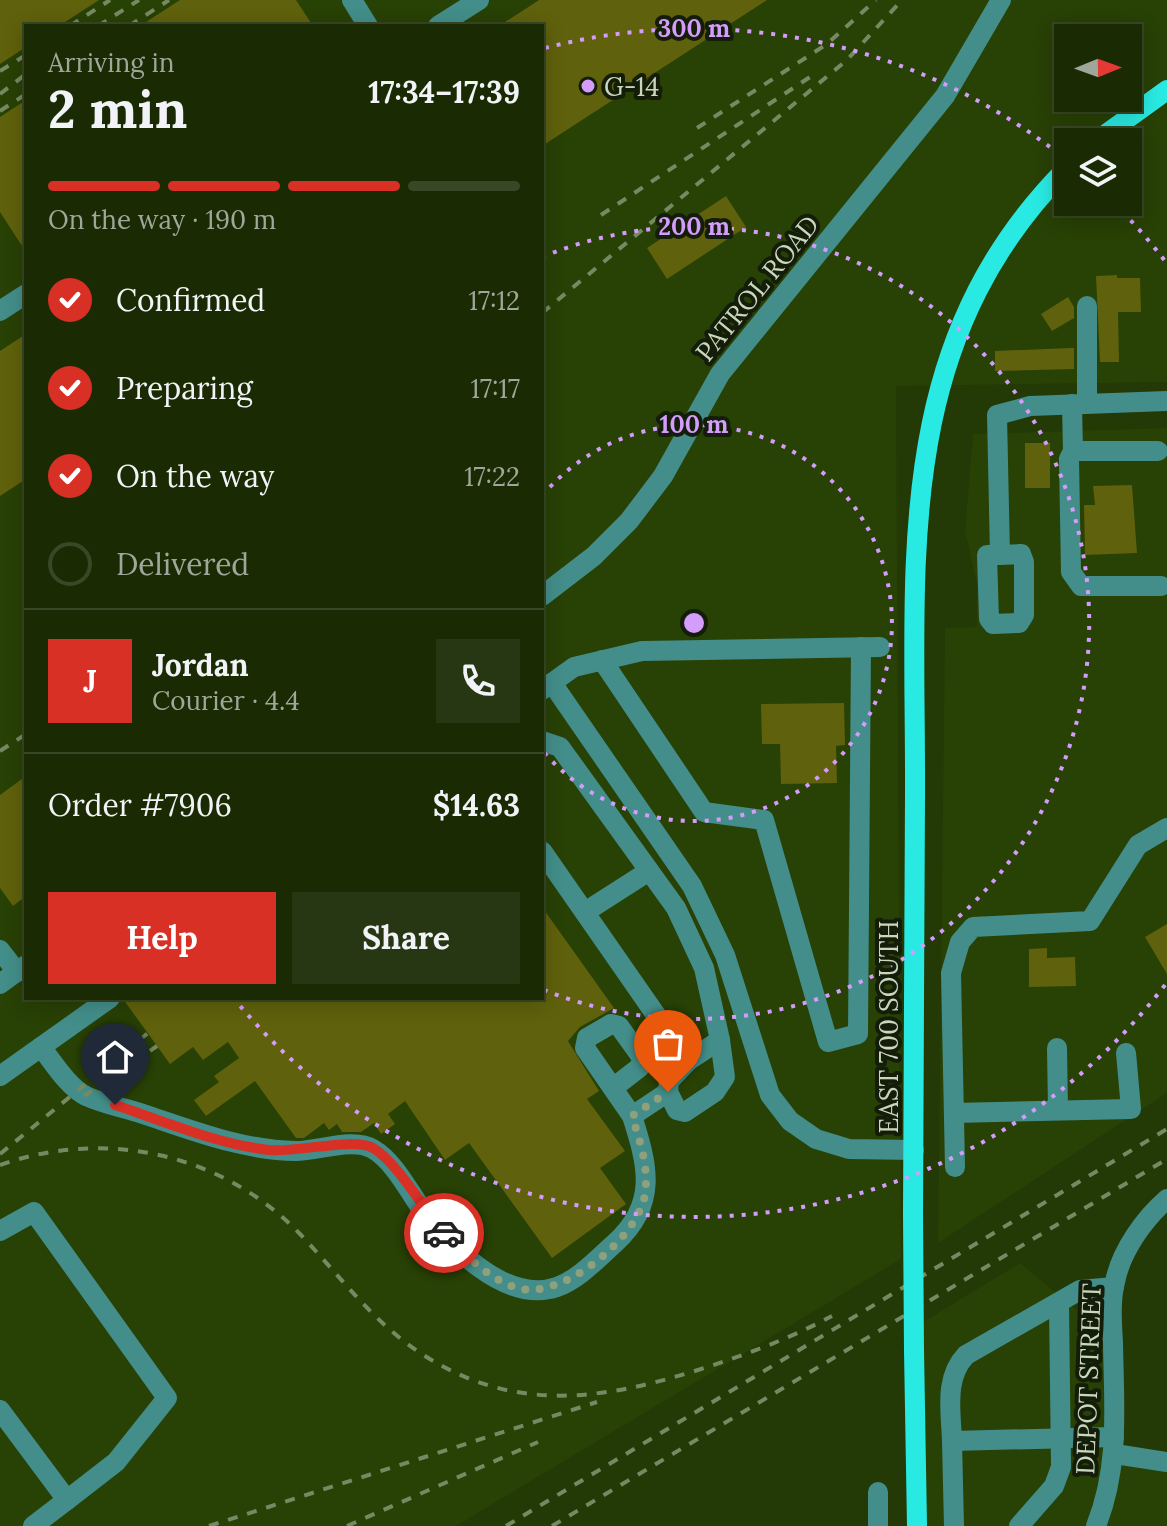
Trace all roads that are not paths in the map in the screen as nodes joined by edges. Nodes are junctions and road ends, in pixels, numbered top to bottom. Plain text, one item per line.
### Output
1 (352, 0) edge
2 (479, 0) edge
3 (1001, 0) edge
4 (367, 24) edge
5 (441, 24) edge
6 (1167, 90) edge
7 (1114, 128) edge
8 (1054, 183) edge
9 (1087, 306) dead end
10 (1167, 401) edge
11 (1079, 404) junction
12 (1073, 451) junction
13 (1158, 451) dead end
14 (1000, 555) dead end
15 (1161, 586) dead end
16 (544, 594) edge
17 (602, 660) junction
18 (547, 686) edge
19 (544, 742) edge
20 (1167, 828) edge
21 (544, 854) edge
22 (649, 871) junction
23 (585, 912) junction
24 (0, 950) edge
25 (14, 973) edge
26 (107, 1000) edge
27 (720, 1040) junction
28 (41, 1047) junction
29 (1057, 1048) dead end
30 (1126, 1053) dead end
31 (688, 1061) junction
32 (0, 1076) edge
33 (613, 1088) junction
34 (668, 1092) junction
35 (1058, 1110) junction
36 (954, 1113) junction
37 (632, 1116) junction
38 (914, 1150) junction
39 (955, 1167) dead end
40 (1167, 1199) edge
41 (0, 1231) edge
42 (1114, 1287) junction
43 (1059, 1304) junction
44 (0, 1410) edge
45 (1061, 1439) junction
46 (952, 1441) junction
47 (1114, 1446) junction
48 (1167, 1462) edge
49 (878, 1492) dead end
50 (67, 1500) junction
51 (28, 1523) edge
52 (878, 1526) edge
53 (917, 1526) edge
54 (954, 1526) edge
55 (1019, 1526) edge
56 (1096, 1526) edge

1 - 4 street
2 - 5 street
3 - 16 street, PATROL ROAD
6 - 7 main road
8 - 38 main road, EAST 700 SOUTH
9 - 11 street
10 - 11 street
11 - 12 street
11 - 14 street
12 - 13 street
12 - 15 street
17 - 17 street
17 - 18 street
18 - 38 street
19 - 22 street
20 - 36 street
21 - 23 street
22 - 23 street
22 - 27 street
23 - 31 street
24 - 25 street
26 - 28 street
27 - 31 street
27 - 34 street
28 - 32 street
28 - 37 street
29 - 35 street
30 - 35 street
31 - 34 street
33 - 33 street
33 - 37 street
34 - 37 street
35 - 36 street
36 - 39 street
38 - 53 main road, EAST 700 SOUTH, bridge
40 - 42 street, DEPOT STREET
41 - 50 street
42 - 43 street
42 - 47 street, DEPOT STREET
43 - 45 street
43 - 46 street
44 - 50 street
45 - 46 street
45 - 47 street
45 - 55 street
46 - 54 street
47 - 48 street
47 - 56 street, DEPOT STREET
49 - 52 street
50 - 51 street

